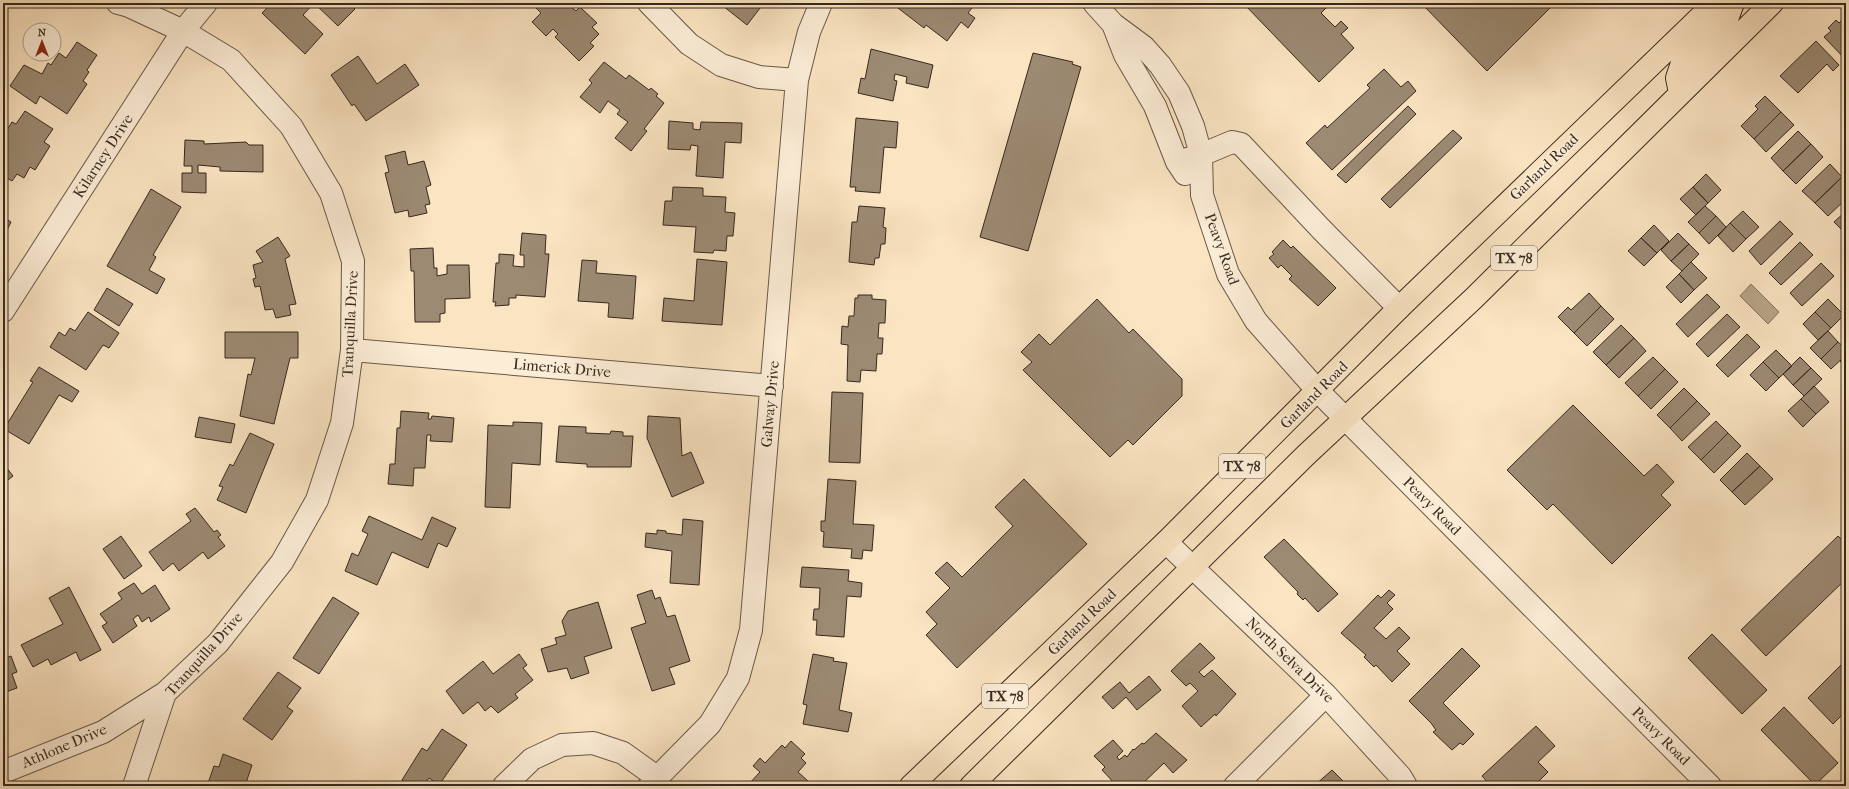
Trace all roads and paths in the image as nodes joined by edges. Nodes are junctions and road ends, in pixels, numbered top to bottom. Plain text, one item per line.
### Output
1 (118, 3) edge
2 (206, 3) edge
3 (650, 3) edge
4 (821, 3) edge
5 (1094, 3) edge
6 (1715, 3) edge
7 (1733, 3) edge
8 (1772, 3) edge
9 (1113, 24) junction
10 (183, 31) junction
11 (797, 80) junction
12 (1680, 93) junction
13 (1201, 155) junction
14 (1177, 162) junction
15 (1202, 195) junction
16 (1399, 308) junction
17 (3, 311) edge
18 (352, 350) junction
19 (772, 386) junction
20 (1317, 390) junction
21 (1345, 419) junction
22 (1166, 542) junction
23 (1194, 568) junction
24 (166, 693) junction
25 (1326, 695) junction
26 (3, 772) edge
27 (654, 782) edge
28 (134, 786) edge
29 (504, 786) edge
30 (911, 786) edge
31 (971, 786) edge
32 (1235, 786) edge
33 (1406, 786) edge
34 (1710, 786) edge

1 - 10 street, Tranquilla Drive
2 - 10 street, Kilarney Drive
3 - 11 street
4 - 11 street, Galway Drive
5 - 9 street, Peavy Road
6 - 16 main road, Garland Road / TX 78
7 - 12 main road
8 - 12 main road, TX 78
9 - 13 street, Peavy Road
9 - 14 street, Peavy Road
10 - 17 street, Kilarney Drive
10 - 18 street, Tranquilla Drive
11 - 19 street, Galway Drive
12 - 21 main road, TX 78
13 - 14 street
13 - 15 street, Peavy Road
13 - 16 street
14 - 15 street, Peavy Road
15 - 20 street, Peavy Road
16 - 20 main road, Garland Road / TX 78
18 - 19 street, Limerick Drive
18 - 24 street, Tranquilla Drive
19 - 27 street, Galway Drive
20 - 21 street, Peavy Road
20 - 22 main road, Garland Road / TX 78
21 - 23 main road, TX 78
21 - 34 street, Peavy Road
22 - 23 street, North Selva Drive
22 - 30 main road, Garland Road / TX 78
23 - 25 street, North Selva Drive
23 - 31 main road, TX 78
24 - 26 street, Athlone Drive
24 - 28 street, Tranquilla Drive
25 - 32 street
25 - 33 street, North Selva Drive
27 - 29 street, Galway Drive

